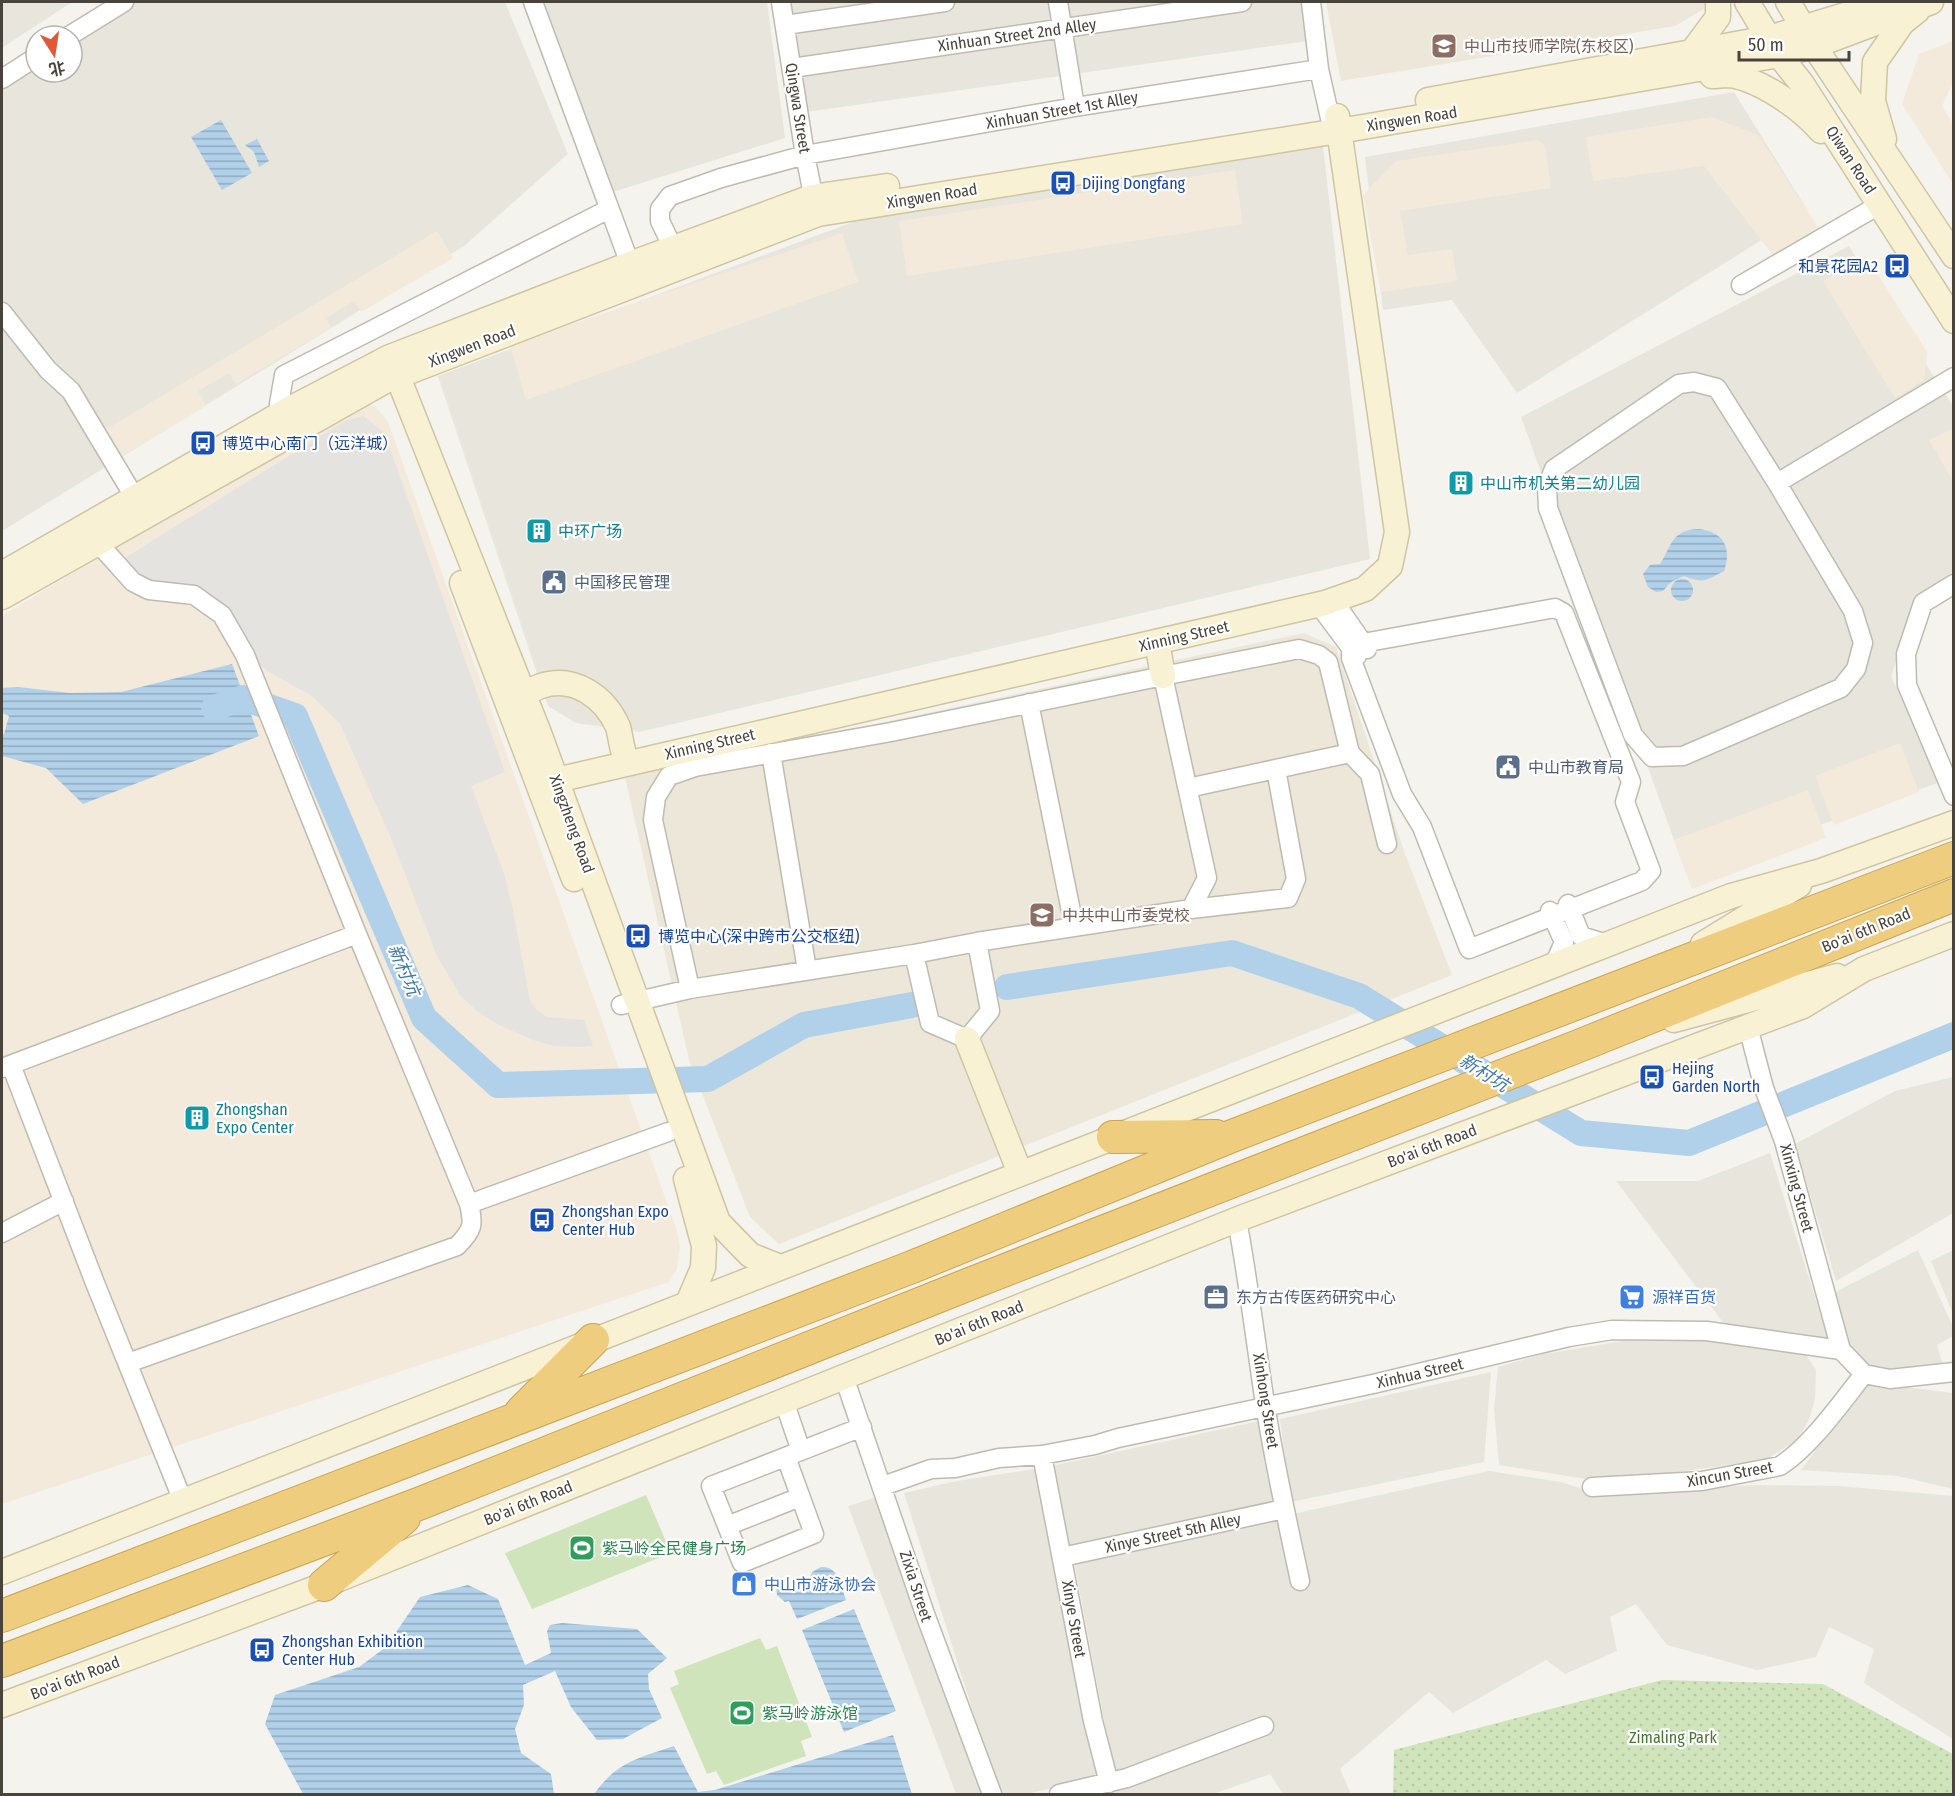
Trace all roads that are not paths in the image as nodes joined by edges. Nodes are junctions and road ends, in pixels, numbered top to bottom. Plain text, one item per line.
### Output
1 (124, 2) edge
2 (533, 2) edge
3 (781, 2) edge
4 (945, 2) edge
5 (1058, 2) edge
6 (1242, 2) edge
7 (1311, 2) edge
8 (1718, 2) edge
9 (1747, 2) edge
10 (1788, 2) edge
11 (1888, 2) edge
12 (1928, 3) edge
13 (785, 25) junction
14 (84, 27) edge
15 (1063, 28) junction
16 (1808, 37) junction
17 (1774, 47) junction
18 (1692, 62) junction
19 (24, 64) edge
20 (792, 68) junction
21 (1319, 69) junction
22 (2, 78) edge
23 (1075, 107) junction
24 (1334, 124) junction
25 (805, 155) junction
26 (1890, 162) junction
27 (1862, 178) junction
28 (1879, 205) junction
29 (815, 206) junction
30 (609, 209) junction
31 (673, 248) junction
32 (1953, 256) edge
33 (630, 264) junction
34 (1741, 285) dead end
35 (2, 312) edge
36 (1953, 321) edge
37 (388, 369) junction
38 (1953, 377) edge
39 (284, 412) junction
40 (1777, 483) junction
41 (135, 498) junction
42 (98, 543) junction
43 (2, 574) edge
44 (1953, 584) edge
45 (2, 597) edge
46 (1326, 603) junction
47 (1157, 642) junction
48 (1360, 649) junction
49 (1163, 676) junction
50 (524, 694) junction
51 (1029, 703) junction
52 (623, 750) junction
53 (771, 753) junction
54 (1350, 753) junction
55 (1276, 769) junction
56 (1948, 773) edge
57 (545, 775) junction
58 (1188, 788) junction
59 (1953, 796) edge
60 (1953, 823) edge
61 (1388, 844) dead end
62 (1953, 858) edge
63 (1821, 871) junction
64 (1953, 895) edge
65 (1191, 909) junction
66 (1560, 910) junction
67 (1074, 926) junction
68 (357, 934) junction
69 (1953, 934) edge
70 (977, 942) junction
71 (1607, 944) junction
72 (914, 954) junction
73 (1554, 965) junction
74 (1864, 969) junction
75 (807, 970) junction
76 (1652, 976) junction
77 (690, 989) junction
78 (629, 1003) junction
79 (1748, 1027) junction
80 (966, 1039) junction
81 (1576, 1047) junction
82 (6, 1066) edge
83 (676, 1132) junction
84 (1232, 1136) junction
85 (1113, 1137) junction
86 (1020, 1173) junction
87 (64, 1201) junction
88 (469, 1204) junction
89 (1237, 1220) junction
90 (2, 1233) edge
91 (780, 1267) junction
92 (688, 1303) junction
93 (593, 1340) junction
94 (1841, 1350) junction
95 (128, 1364) junction
96 (1953, 1372) edge
97 (1864, 1374) junction
98 (844, 1377) junction
99 (784, 1401) junction
100 (1266, 1406) junction
101 (512, 1421) junction
102 (862, 1427) junction
103 (793, 1454) junction
104 (1042, 1455) junction
105 (883, 1486) junction
106 (1592, 1487) dead end
107 (800, 1497) junction
108 (183, 1501) junction
109 (421, 1503) junction
110 (1284, 1509) junction
111 (727, 1526) junction
112 (1062, 1557) junction
113 (2, 1572) edge
114 (1300, 1581) dead end
115 (324, 1585) junction
116 (2, 1616) edge
117 (2, 1661) edge
118 (2, 1705) edge
119 (1264, 1726) dead end
120 (1110, 1783) junction
121 (992, 1794) edge
122 (1059, 1794) edge

1 - 14 street
2 - 30 street
3 - 13 street, Qingwa Street
4 - 13 street
5 - 15 street
6 - 15 street, Xinhuan Street 2nd Alley
7 - 21 street
8 - 18 street
9 - 17 street, Qiwan Road
10 - 16 street, Qiwan Road
11 - 16 street, Xingwen Road
12 - 16 street, Xingwen Road
12 - 26 street
13 - 20 street, Qingwa Street
15 - 20 street, Xinhuan Street 2nd Alley
15 - 23 street
16 - 17 street, Xingwen Road
16 - 26 street, Qiwan Road
17 - 18 street, Xingwen Road
17 - 27 street, Qiwan Road
18 - 24 street, Xingwen Road
18 - 27 street
19 - 22 street
20 - 25 street, Qingwa Street
21 - 23 street, Xinhuan Street 1st Alley
21 - 24 street
23 - 25 street, Xinhuan Street 1st Alley
24 - 29 street, Xingwen Road
24 - 46 street, Xinning Street
24 - 52 street
25 - 29 street, Qingwa Street
25 - 31 street, Xinhuan Street 1st Alley
26 - 32 street, Qiwan Road
27 - 28 street, Qiwan Road
28 - 34 street
28 - 36 street, Qiwan Road
29 - 31 street, Xingwen Road
29 - 37 street, Xingwen Road
30 - 33 street
30 - 39 street
31 - 33 street, Xingwen Road
33 - 37 street, Xingwen Road
35 - 41 street
37 - 39 street, Xingwen Road
37 - 42 street, Xingwen Road
37 - 50 street, Xingzheng Road
37 - 57 street, Xingzheng Road
38 - 40 street
39 - 41 street, Xingwen Road
40 - 40 street
41 - 43 street, Xingwen Road
42 - 45 street, Xingwen Road
42 - 68 street
44 - 56 street
46 - 47 street, Xinning Street
46 - 48 street
47 - 49 street
47 - 57 street, Xinning Street
48 - 66 street
48 - 66 street
49 - 51 street
49 - 54 street
49 - 58 street
50 - 52 street
50 - 57 street, Xingzheng Road
51 - 53 street
51 - 67 street
52 - 57 street
53 - 75 street
53 - 77 street
54 - 55 street
54 - 61 street
55 - 58 street
55 - 65 street
56 - 59 street
57 - 78 street, Xingzheng Road
58 - 65 street
60 - 63 street
62 - 76 highway, Bo'ai 6th Road
63 - 71 street
63 - 76 street
64 - 81 highway, Bo'ai 6th Road
65 - 67 street
66 - 71 street
66 - 73 street
67 - 70 street
68 - 82 street
68 - 88 street
69 - 74 street, Bo'ai 6th Road
70 - 72 street
70 - 80 street
71 - 73 street
72 - 75 street
72 - 80 street
73 - 85 street
74 - 79 street, Bo'ai 6th Road
74 - 81 street
75 - 77 street
76 - 84 highway, Bo'ai 6th Road
77 - 78 street
78 - 83 street, Xingzheng Road
79 - 89 street, Bo'ai 6th Road
79 - 94 street, Xinxing Street
80 - 86 street
81 - 109 highway, Bo'ai 6th Road
82 - 87 street
83 - 88 street
83 - 91 street, Xingzheng Road
83 - 92 street, Xingzheng Road
84 - 85 highway
84 - 101 highway, Bo'ai 6th Road
85 - 86 street
86 - 91 street
87 - 90 street
87 - 95 street
88 - 95 street
89 - 98 street, Bo'ai 6th Road
89 - 100 street, Xinhong Street
91 - 92 street
92 - 93 street
93 - 101 highway
93 - 108 street
94 - 97 street
94 - 100 street, Xinhua Street
95 - 108 street
96 - 97 street
97 - 106 street, Xincun Street
98 - 99 street, Bo'ai 6th Road
98 - 102 street, Zixia Street
99 - 103 street
99 - 115 street, Bo'ai 6th Road
100 - 104 street, Xinhua Street
100 - 110 street, Xinhong Street
101 - 116 highway, Bo'ai 6th Road
102 - 103 street
102 - 105 street, Zixia Street
103 - 107 street
103 - 111 street
104 - 105 street, Xinhua Street
104 - 112 street, Xinye Street
105 - 121 street, Zixia Street
107 - 111 street
107 - 111 street
108 - 113 street
109 - 115 highway
109 - 117 highway, Bo'ai 6th Road
110 - 112 street, Xinye Street 5th Alley
110 - 114 street, Xinhong Street
112 - 120 street, Xinye Street
115 - 118 street, Bo'ai 6th Road
119 - 120 street
120 - 122 street

